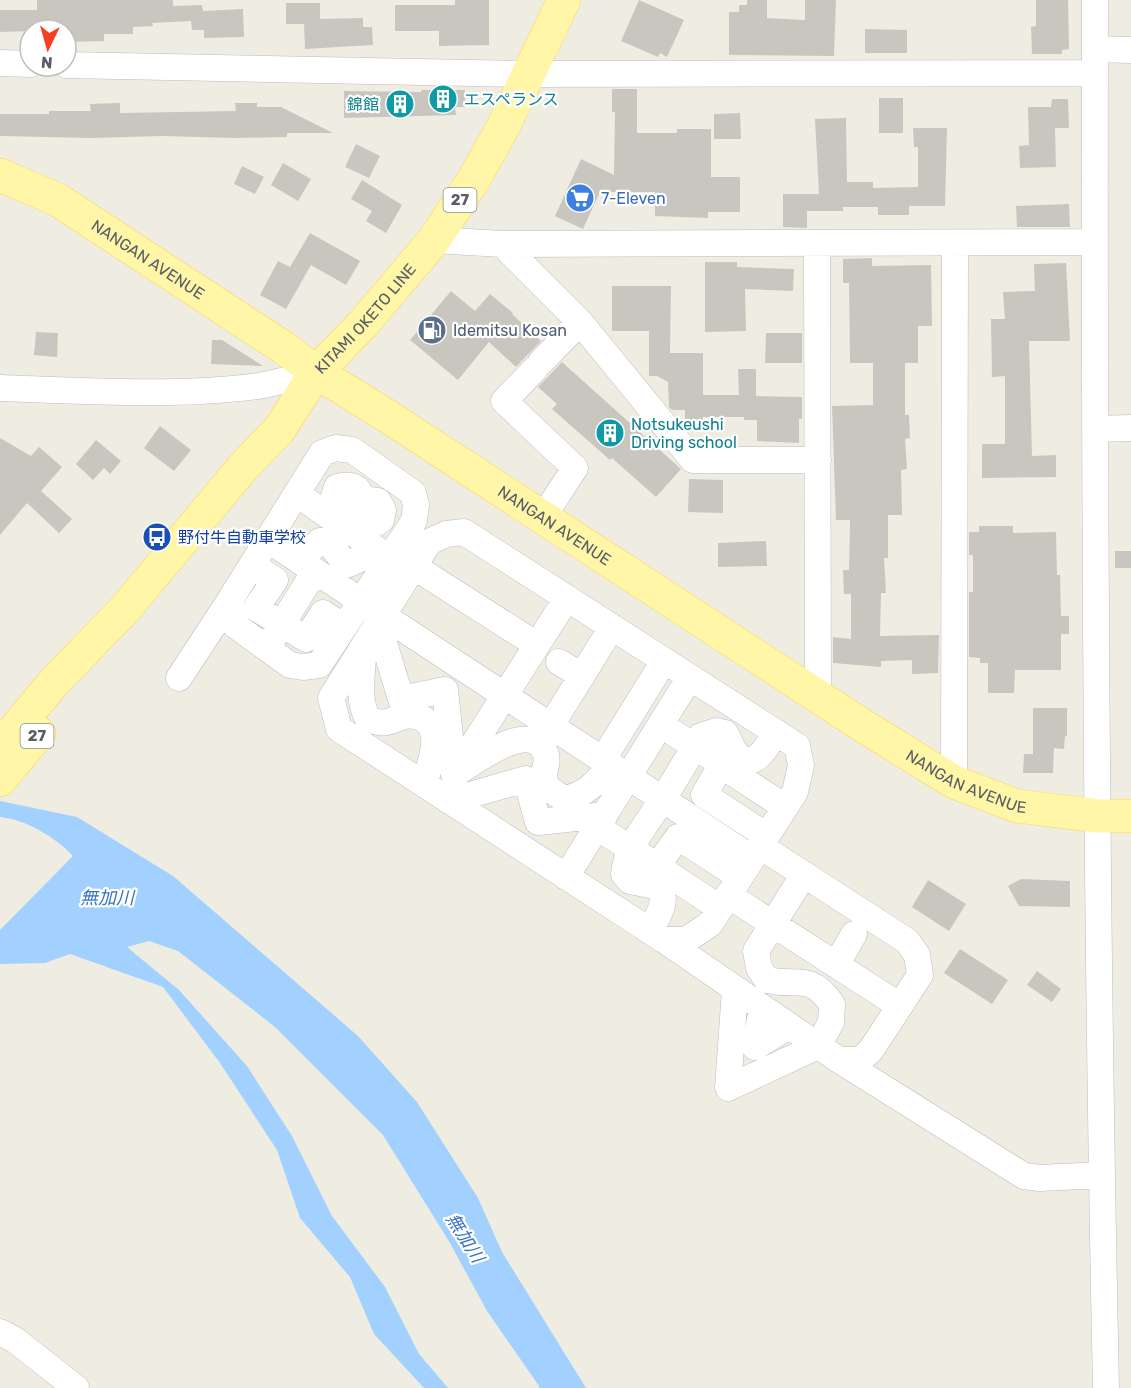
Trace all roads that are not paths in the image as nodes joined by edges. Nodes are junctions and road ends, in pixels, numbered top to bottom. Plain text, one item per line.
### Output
1 (564, 0) edge
2 (1095, 0) edge
3 (1131, 50) edge
4 (1095, 61) junction
5 (0, 63) edge
6 (18, 64) edge
7 (78, 64) edge
8 (529, 74) junction
9 (0, 175) edge
10 (434, 240) junction
11 (1095, 242) junction
12 (817, 243) junction
13 (502, 244) junction
14 (955, 244) junction
15 (580, 322) junction
16 (316, 372) junction
17 (0, 388) edge
18 (1131, 428) edge
19 (1095, 429) junction
20 (818, 460) junction
21 (393, 479) junction
22 (303, 484) junction
23 (543, 517) junction
24 (268, 540) junction
25 (379, 551) junction
26 (252, 565) junction
27 (413, 566) junction
28 (308, 567) junction
29 (567, 598) junction
30 (230, 600) junction
31 (361, 602) junction
32 (380, 620) junction
33 (281, 624) junction
34 (344, 627) junction
35 (612, 627) junction
36 (364, 645) junction
37 (537, 645) junction
38 (266, 648) junction
39 (664, 661) junction
40 (559, 662) dead end
41 (582, 676) junction
42 (690, 677) junction
43 (179, 678) dead end
44 (64, 686) junction
45 (504, 697) junction
46 (818, 697) junction
47 (661, 725) junction
48 (550, 727) junction
49 (776, 732) junction
50 (0, 747) edge
51 (694, 747) junction
52 (614, 768) junction
53 (0, 780) edge
54 (954, 782) junction
55 (740, 785) dead end
56 (442, 789) junction
57 (663, 800) junction
58 (785, 807) junction
59 (1099, 816) junction
60 (1131, 816) edge
61 (601, 821) junction
62 (630, 849) junction
63 (744, 870) junction
64 (804, 874) junction
65 (681, 876) dead end
66 (566, 877) junction
67 (773, 924) junction
68 (854, 934) dead end
69 (657, 936) junction
70 (836, 965) junction
71 (735, 990) junction
72 (900, 1006) junction
73 (762, 1008) junction
74 (789, 1026) junction
75 (818, 1046) junction
76 (839, 1060) junction
77 (1102, 1175) junction
78 (0, 1332) edge
79 (76, 1388) edge
80 (1106, 1388) edge

1 - 8 main road, KITAMI OKETO LINE / 27
2 - 4 street
3 - 4 street
4 - 8 street
4 - 11 street
5 - 6 street
7 - 8 street
8 - 10 main road, KITAMI OKETO LINE / 27
9 - 16 main road, NANGAN AVENUE
10 - 13 street
10 - 16 main road, KITAMI OKETO LINE / 27
11 - 14 street
11 - 19 street
12 - 13 street
12 - 14 street
12 - 20 street
13 - 15 street
14 - 54 street
15 - 20 street
15 - 23 street
16 - 17 street
16 - 23 main road, NANGAN AVENUE
16 - 44 main road, KITAMI OKETO LINE / 27
18 - 19 street
19 - 59 street
20 - 46 street
21 - 22 street
21 - 22 street
21 - 25 street
22 - 24 street
22 - 25 street
23 - 46 main road, NANGAN AVENUE
24 - 26 street
24 - 28 street
25 - 28 street
25 - 31 street
26 - 30 street
26 - 33 street
27 - 29 street
27 - 32 street
27 - 37 street
28 - 31 street
28 - 33 street
29 - 35 street
29 - 37 street
30 - 38 street
30 - 43 street
31 - 32 street
31 - 34 street
32 - 36 street
32 - 45 street
32 - 56 street
33 - 34 street
33 - 38 street
34 - 38 street
35 - 39 street
35 - 41 street
36 - 56 street
36 - 56 street
37 - 45 street
39 - 42 street
39 - 52 street
40 - 41 street
41 - 48 street
42 - 47 street
42 - 49 street
44 - 50 main road, KITAMI OKETO LINE / 27
44 - 53 main road, KITAMI OKETO LINE / 27
45 - 48 street
45 - 56 street
46 - 54 main road, NANGAN AVENUE
47 - 51 street
47 - 52 street
48 - 52 street
49 - 51 street
49 - 58 street
51 - 57 street
51 - 63 street
52 - 56 street
52 - 57 street
52 - 61 street
54 - 59 main road, NANGAN AVENUE
55 - 58 street
56 - 61 street
56 - 66 street
57 - 62 street
57 - 63 street
58 - 63 street
59 - 60 main road, NANGAN AVENUE
59 - 77 street
61 - 62 street
61 - 66 street
62 - 63 street
62 - 69 street
63 - 64 street
63 - 65 street
63 - 67 street
63 - 69 street
64 - 67 street
64 - 72 street
66 - 69 street
67 - 70 street
67 - 75 street
68 - 70 street
69 - 71 street
70 - 72 street
71 - 73 street
71 - 75 street
72 - 76 street
73 - 74 street
73 - 74 street
74 - 75 street
75 - 76 street
76 - 77 street
77 - 80 street
78 - 79 street

